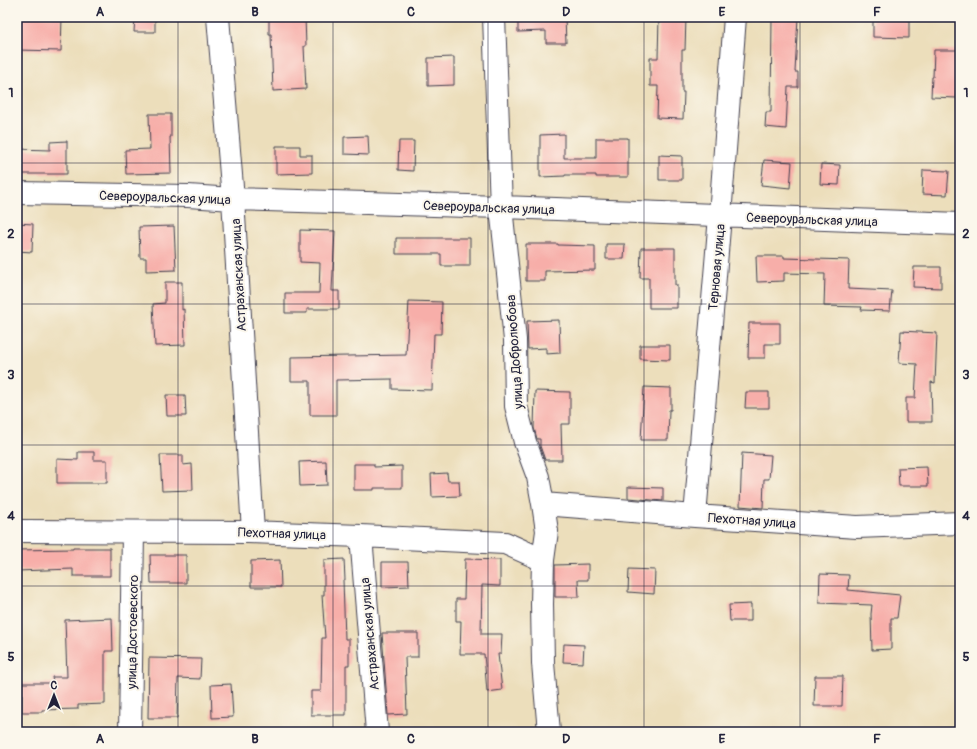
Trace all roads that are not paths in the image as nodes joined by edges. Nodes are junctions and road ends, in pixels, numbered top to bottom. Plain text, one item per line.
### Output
1 (218, 17) edge
2 (494, 17) edge
3 (735, 17) edge
4 (17, 193) edge
5 (233, 199) junction
6 (501, 207) junction
7 (720, 216) junction
8 (960, 224) edge
9 (544, 504) junction
10 (695, 516) junction
11 (960, 523) edge
12 (17, 531) edge
13 (134, 532) junction
14 (253, 532) junction
15 (361, 536) junction
16 (543, 560) junction
17 (130, 732) edge
18 (377, 732) edge
19 (549, 732) edge

1 - 5 street, Астраханская улица
2 - 6 street, улица Добролюбова
3 - 7 street, Терновая улица
4 - 5 street, Североуральская улица
5 - 6 street, Североуральская улица
5 - 14 street, Астраханская улица
6 - 7 street, Североуральская улица
6 - 9 street, улица Добролюбова
7 - 8 street, Североуральская улица
7 - 10 street, Терновая улица
9 - 10 street, Пехотная улица
9 - 16 street, улица Добролюбова
10 - 11 street, Пехотная улица
12 - 13 street, Пехотная улица
13 - 14 street, Пехотная улица
13 - 17 street, улица Достоевского
14 - 15 street, Пехотная улица
15 - 16 street, Пехотная улица
15 - 18 street, Астраханская улица
16 - 19 street, улица Добролюбова

